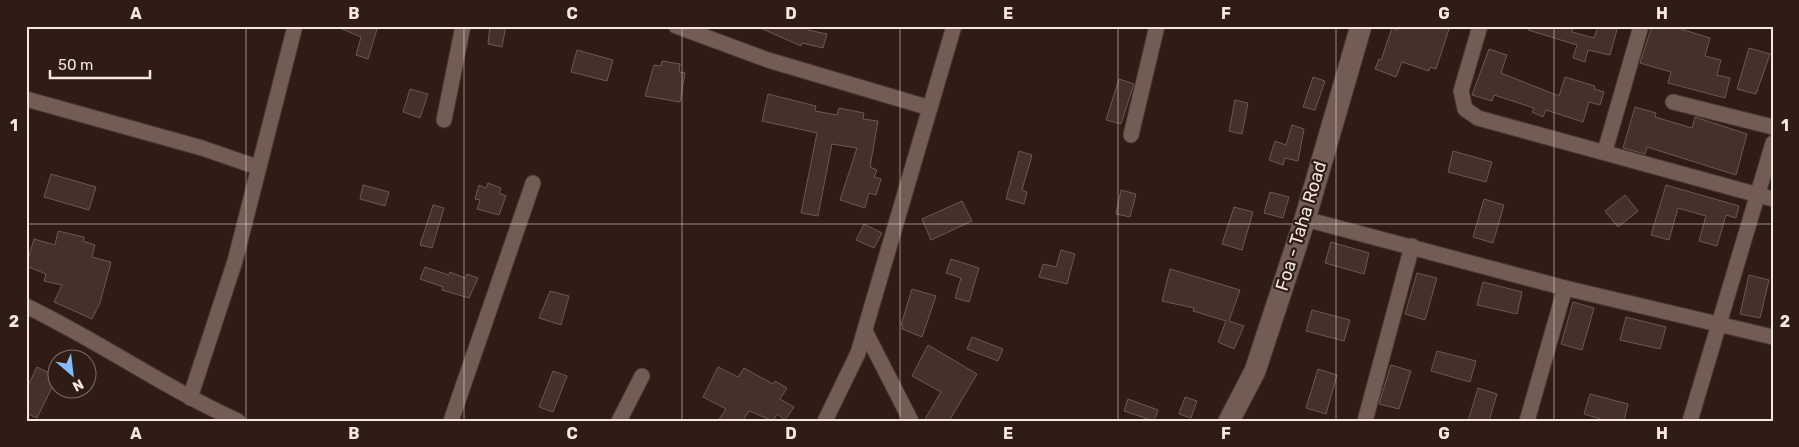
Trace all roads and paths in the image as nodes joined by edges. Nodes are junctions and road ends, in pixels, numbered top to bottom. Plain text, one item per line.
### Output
1 (295, 26) edge
2 (463, 26) edge
3 (676, 26) edge
4 (954, 26) edge
5 (1156, 26) edge
6 (1361, 26) edge
7 (1480, 26) edge
8 (1641, 26) edge
9 (26, 99) edge
10 (1673, 102) dead end
11 (930, 108) junction
12 (444, 120) dead end
13 (1773, 127) edge
14 (1131, 135) dead end
15 (1773, 143) edge
16 (1605, 151) junction
17 (258, 167) junction
18 (533, 183) dead end
19 (1756, 194) junction
20 (1773, 198) edge
21 (1305, 219) junction
22 (1412, 246) junction
23 (1565, 288) junction
24 (26, 306) edge
25 (1717, 325) junction
26 (865, 331) junction
27 (1773, 337) edge
28 (642, 376) dead end
29 (190, 398) junction
30 (238, 421) edge
31 (451, 421) edge
32 (619, 421) edge
33 (824, 421) edge
34 (911, 421) edge
35 (1229, 421) edge
36 (1364, 421) edge
37 (1527, 421) edge
38 (1690, 421) edge

1 - 17 street
2 - 12 street
3 - 11 street
4 - 11 street
5 - 14 street
6 - 21 street, Foa - Taha Road
7 - 16 street
8 - 16 street
9 - 17 street
10 - 13 street
11 - 26 street
15 - 19 street
16 - 19 street
17 - 29 street
18 - 31 street
19 - 20 street
19 - 25 street
21 - 22 street
21 - 35 street, Foa - Taha Road
22 - 23 street
22 - 36 street
23 - 25 street
23 - 37 street
24 - 29 street
25 - 27 street
25 - 38 street
26 - 33 street
26 - 34 street
28 - 32 street
29 - 30 street

